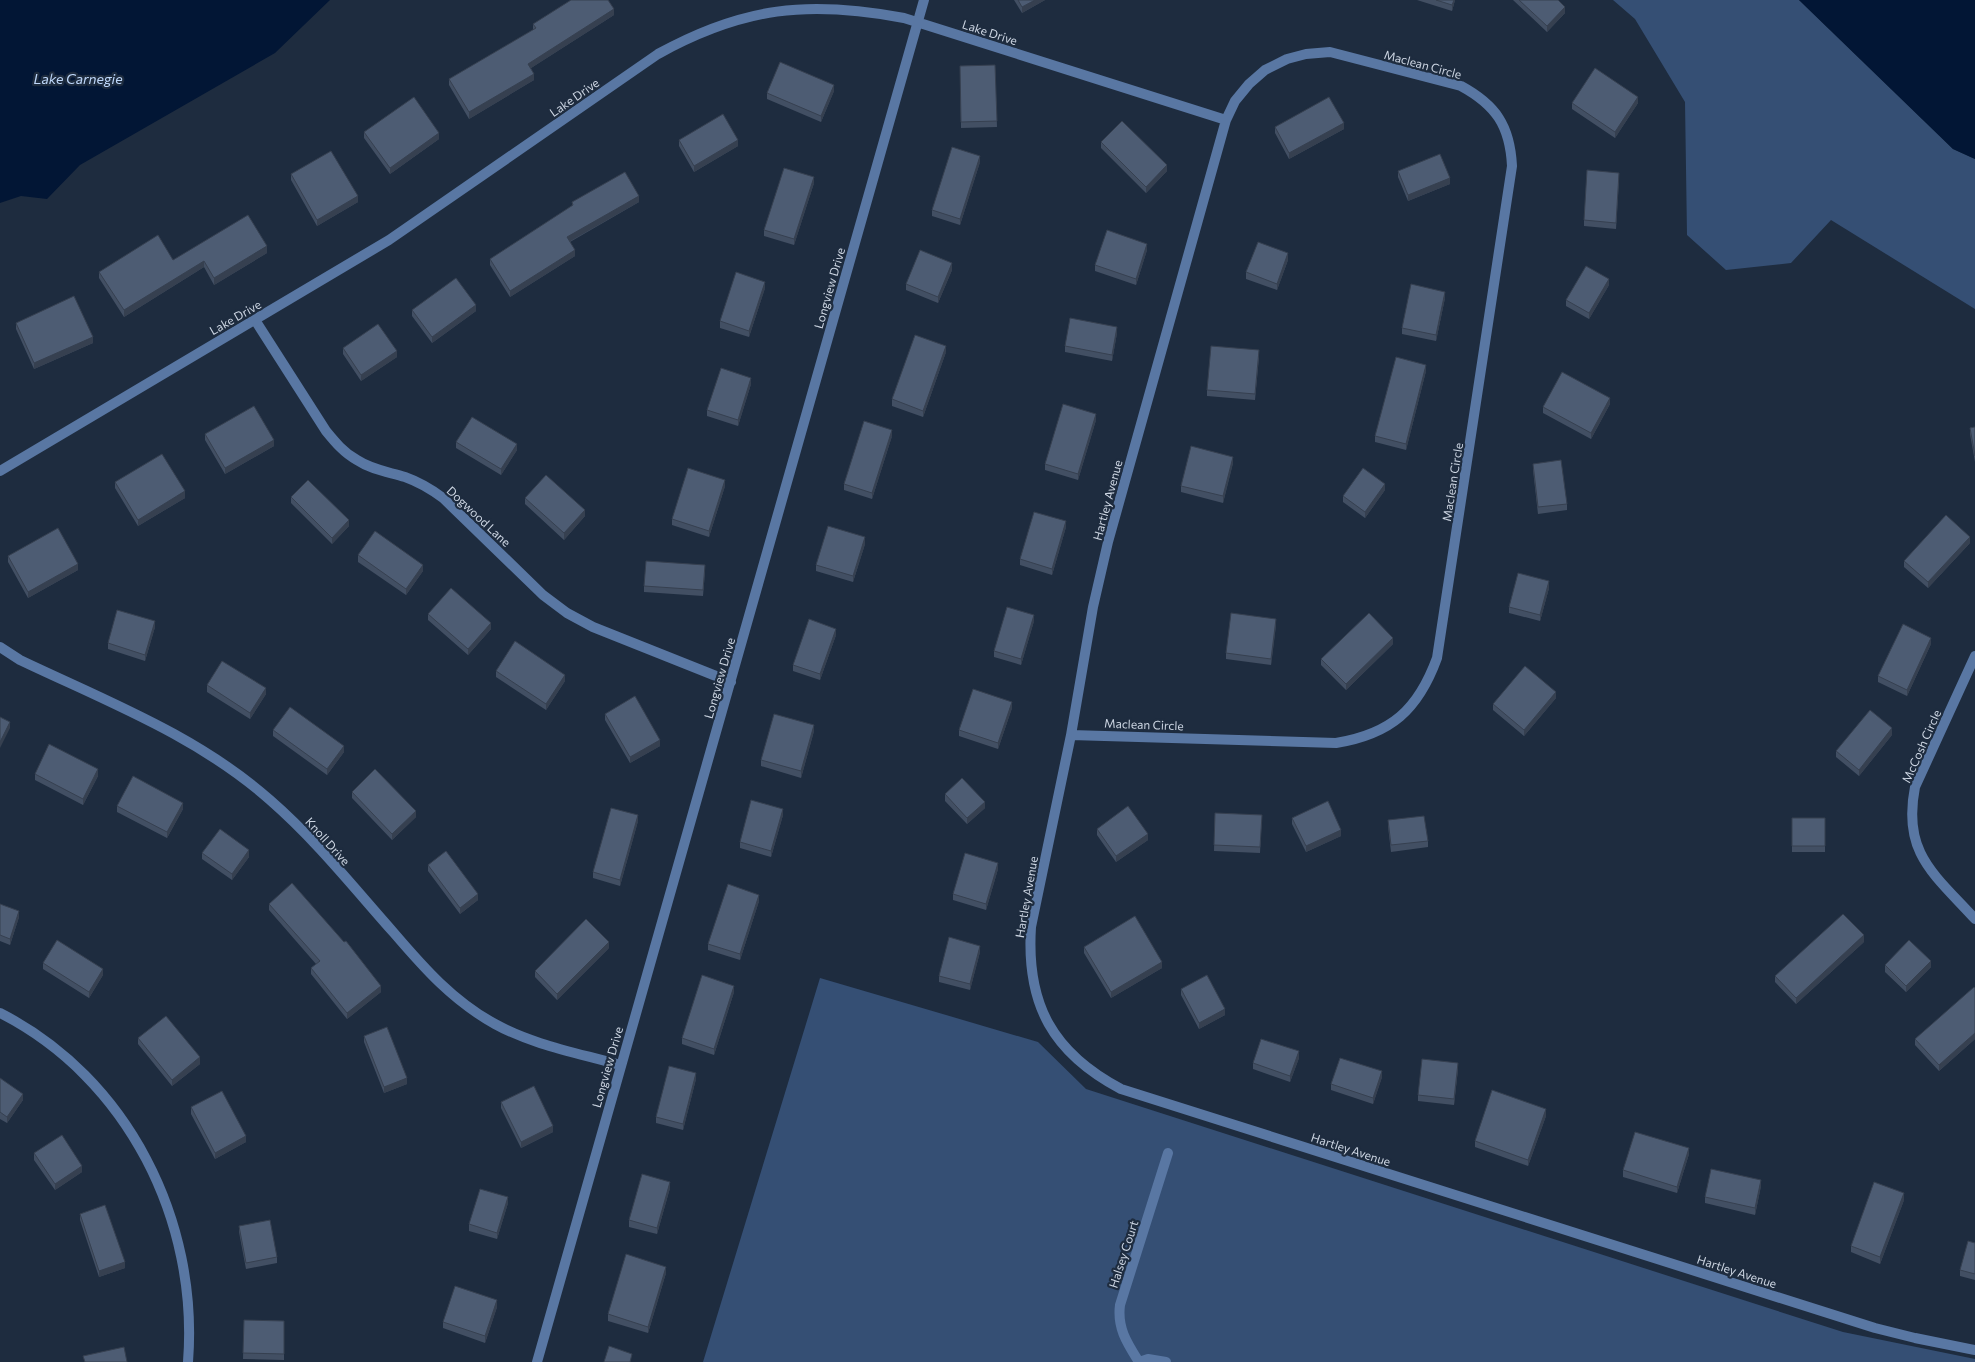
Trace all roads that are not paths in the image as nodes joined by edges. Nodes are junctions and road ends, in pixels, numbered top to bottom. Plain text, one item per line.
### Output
1 (924, 0) edge
2 (917, 22) junction
3 (1306, 54) joint
4 (1226, 120) junction
5 (255, 320) junction
6 (0, 472) edge
7 (0, 647) edge
8 (1975, 656) edge
9 (731, 682) junction
10 (1071, 735) junction
11 (1975, 920) edge
12 (0, 1013) edge
13 (620, 1065) junction
14 (1168, 1152) dead end
15 (1975, 1350) edge
16 (188, 1362) edge
17 (537, 1362) edge
18 (1139, 1362) edge
19 (1166, 1362) edge

1 - 2 street, Longview Drive
2 - 4 street, Lake Drive
2 - 5 street, Lake Drive
2 - 9 street, Longview Drive
3 - 4 street, Hartley Avenue
3 - 10 street, Maclean Circle
4 - 10 street, Hartley Avenue
5 - 6 street, Lake Drive
5 - 9 street, Dogwood Lane
7 - 13 street, Knoll Drive
8 - 11 street, McCosh Circle
9 - 13 street, Longview Drive
10 - 15 street, Hartley Avenue
12 - 16 street
13 - 17 street, Longview Drive
14 - 18 street, Halsey Court
18 - 19 street

